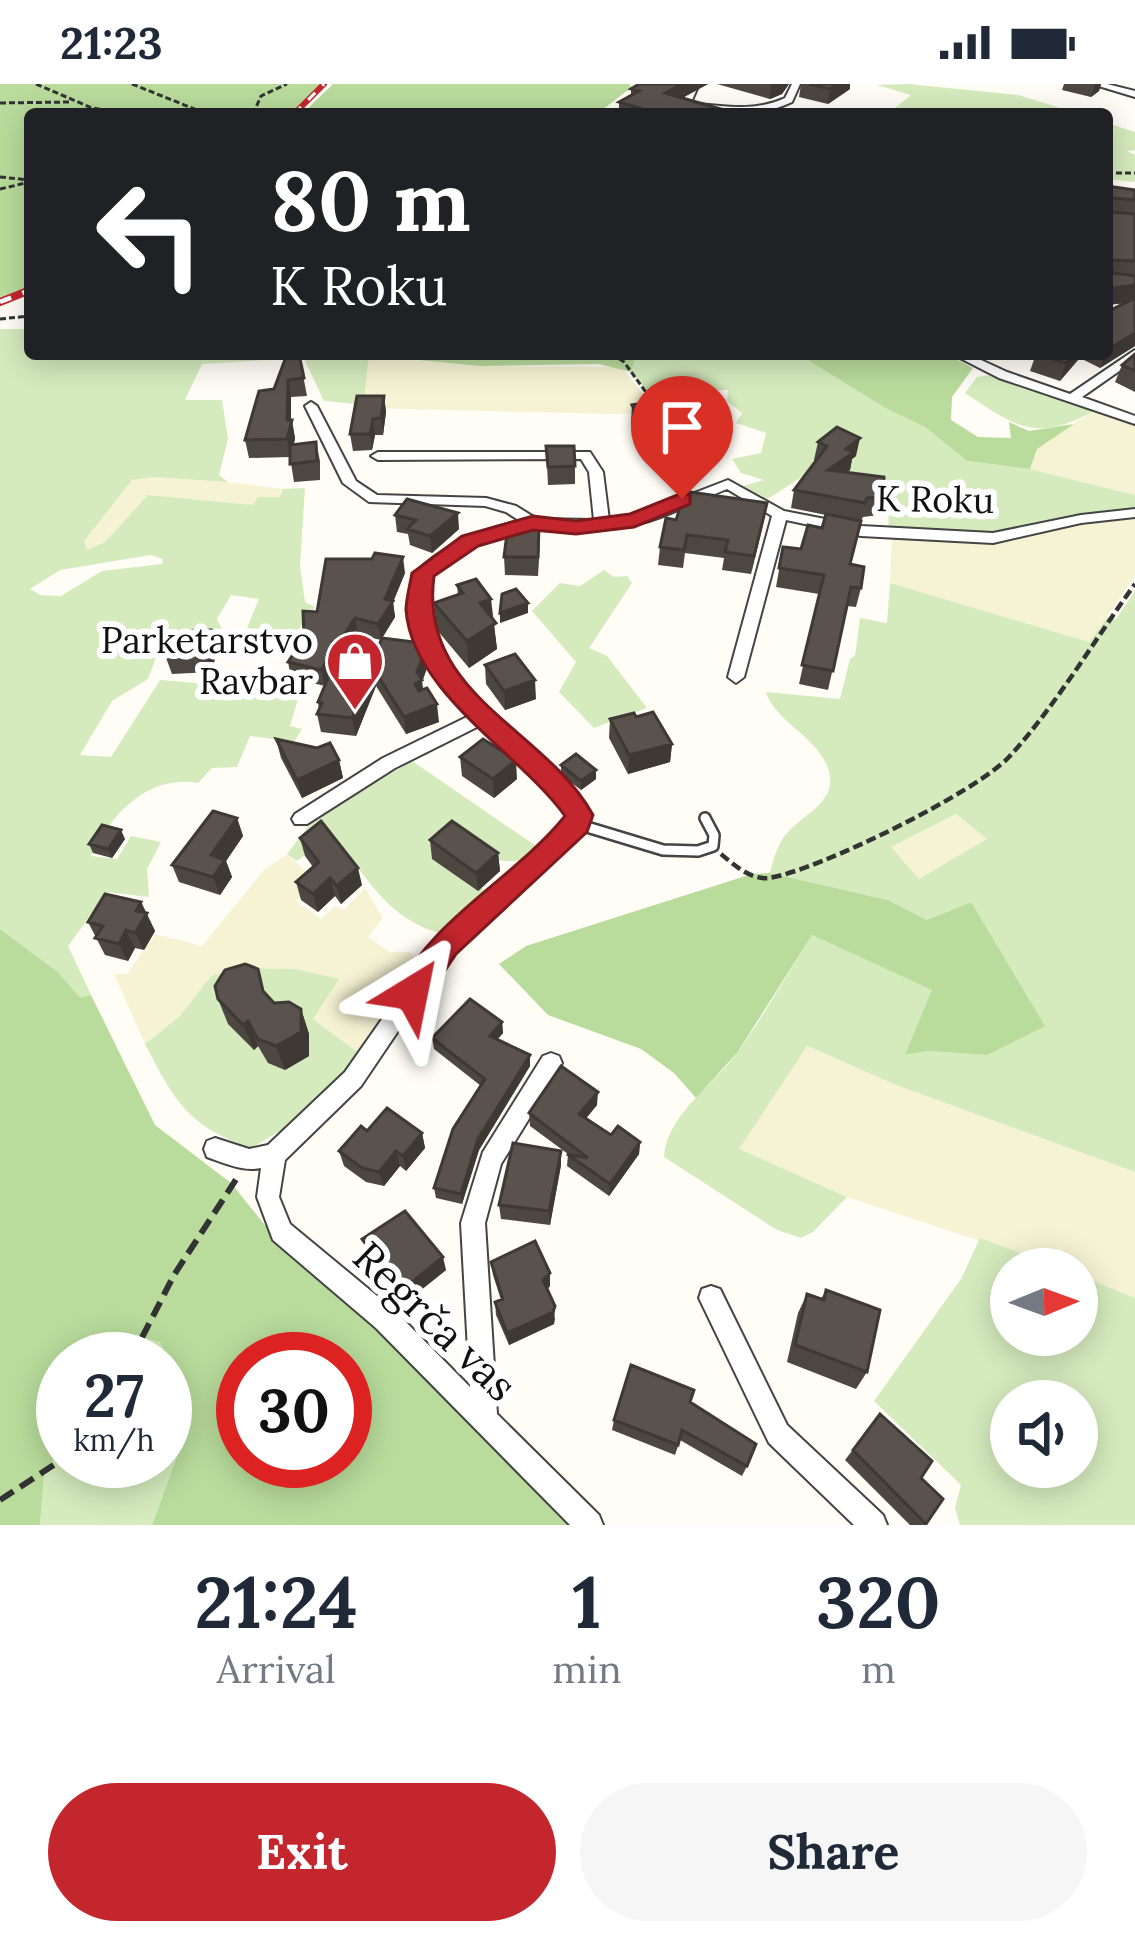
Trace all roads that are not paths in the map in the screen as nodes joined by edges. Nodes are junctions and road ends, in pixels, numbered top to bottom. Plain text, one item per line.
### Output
1 (796, 84) edge
2 (1096, 84) edge
3 (1135, 94) edge
4 (766, 108) edge
5 (1135, 354) edge
6 (973, 360) edge
7 (1072, 399) junction
8 (311, 406) dead end
9 (1135, 421) edge
10 (378, 457) dead end
11 (1135, 513) edge
12 (780, 514) junction
13 (533, 523) junction
14 (602, 524) junction
15 (736, 677) dead end
16 (481, 718) junction
17 (705, 818) dead end
18 (302, 819) dead end
19 (577, 824) junction
20 (551, 1063) dead end
21 (215, 1149) dead end
22 (261, 1158) junction
23 (711, 1298) dead end
24 (484, 1421) junction
25 (589, 1525) edge
26 (873, 1525) edge

1 - 4 street
2 - 3 street
5 - 7 street
6 - 7 street
7 - 9 street
8 - 13 street, K Roku
10 - 14 street
11 - 12 street, K Roku
12 - 14 street, K Roku
12 - 15 street
13 - 14 street, K Roku
13 - 16 street, K Roku
16 - 18 street
16 - 19 street, K Roku
17 - 19 lane
19 - 22 street
20 - 24 street
21 - 22 street
22 - 24 street, Regrča vas
23 - 26 street
24 - 25 street, Regrča vas

